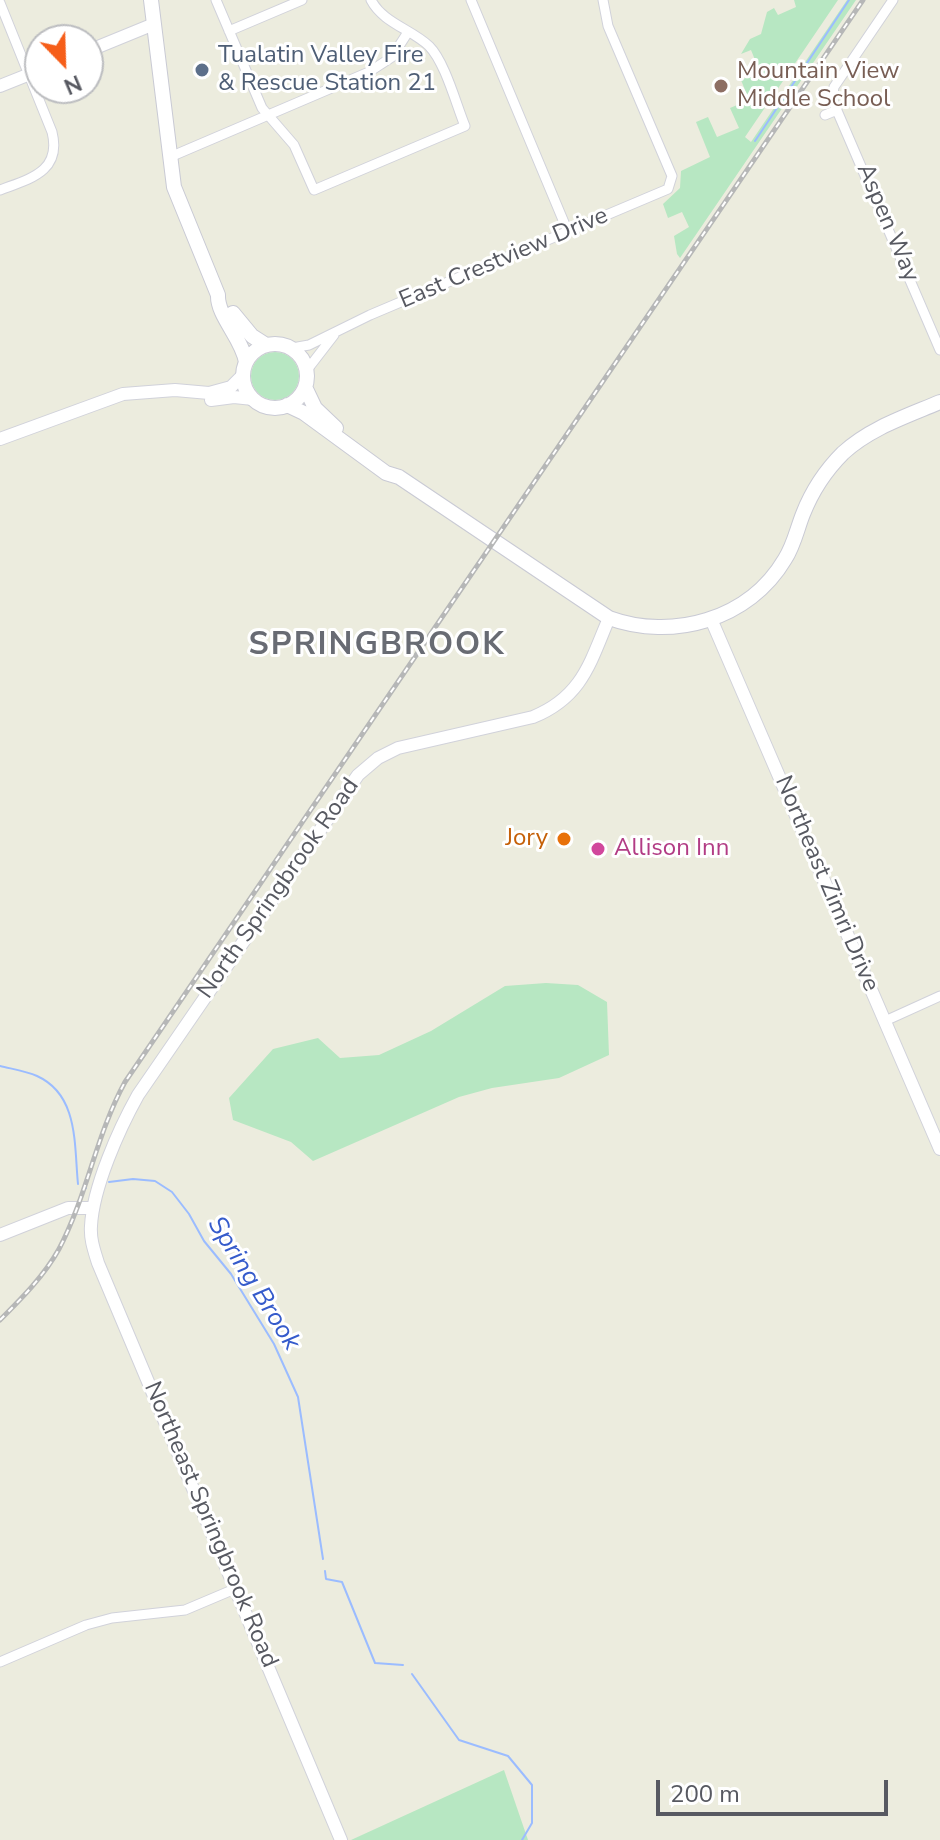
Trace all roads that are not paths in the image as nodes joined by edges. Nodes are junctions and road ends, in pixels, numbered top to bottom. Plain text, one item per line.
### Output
1 (151, 0) edge
2 (216, 0) edge
3 (302, 0) edge
4 (371, 0) edge
5 (471, 0) edge
6 (603, 0) edge
7 (893, 0) edge
8 (0, 3) edge
9 (154, 24) junction
10 (229, 31) junction
11 (408, 32) junction
12 (104, 44) edge
13 (24, 52) edge
14 (24, 76) edge
15 (0, 86) edge
16 (44, 104) edge
17 (837, 110) junction
18 (825, 115) dead end
19 (267, 116) junction
20 (170, 157) junction
21 (0, 190) edge
22 (568, 232) junction
23 (218, 295) junction
24 (335, 333) junction
25 (266, 345) junction
26 (292, 348) junction
27 (940, 350) edge
28 (245, 368) junction
29 (307, 370) junction
30 (305, 387) junction
31 (162, 392) junction
32 (253, 399) junction
33 (940, 402) edge
34 (287, 405) junction
35 (0, 439) edge
36 (399, 477) junction
37 (609, 618) junction
38 (711, 619) junction
39 (940, 996) edge
40 (885, 1021) junction
41 (940, 1149) edge
42 (93, 1208) junction
43 (0, 1235) edge
44 (237, 1588) junction
45 (0, 1662) edge
46 (341, 1840) edge

1 - 9 main road
2 - 10 street
3 - 10 street
4 - 11 street
5 - 22 street
6 - 22 street, East Crestview Drive
7 - 17 street
8 - 13 street
9 - 12 street
9 - 20 main road
10 - 19 street
11 - 19 street
11 - 19 street
14 - 15 street
16 - 21 street
17 - 18 street
17 - 27 street, Aspen Way
19 - 20 street
20 - 23 main road
22 - 24 street, East Crestview Drive
23 - 25 main road
23 - 28 main road
24 - 26 street, East Crestview Drive
24 - 29 street, East Crestview Drive
25 - 26 main road
25 - 28 main road
26 - 29 main road
28 - 31 street
28 - 32 main road
29 - 30 main road
30 - 34 main road
30 - 36 main road
31 - 32 street
31 - 35 street
32 - 34 main road
33 - 38 main road
34 - 36 main road
36 - 37 main road
37 - 38 main road
37 - 42 street, North Springbrook Road
38 - 40 street, Northeast Zimri Drive
39 - 40 street
40 - 41 street, Northeast Zimri Drive
42 - 43 street
42 - 44 street, Northeast Springbrook Road
44 - 45 street
44 - 46 street, Northeast Springbrook Road

